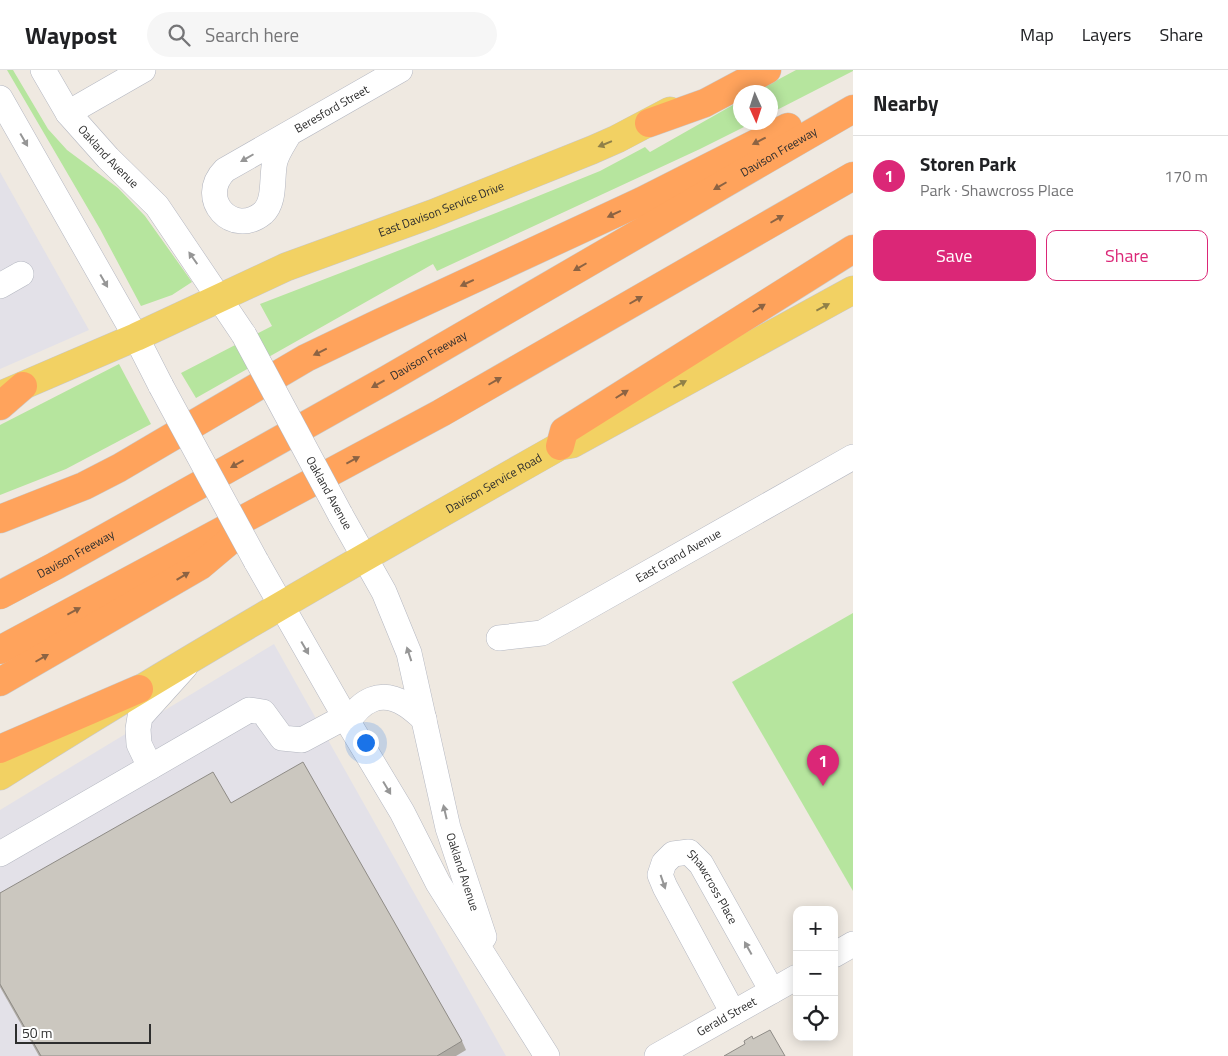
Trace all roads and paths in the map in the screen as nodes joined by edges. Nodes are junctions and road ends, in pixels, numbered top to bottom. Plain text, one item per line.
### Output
1 (43, 70) edge
2 (143, 70) edge
3 (400, 70) edge
4 (738, 70) edge
5 (767, 70) edge
6 (853, 93) edge
7 (0, 98) edge
8 (853, 109) edge
9 (68, 113) junction
10 (649, 123) junction
11 (289, 134) dead end
12 (853, 176) edge
13 (853, 249) edge
14 (853, 290) edge
15 (220, 298) junction
16 (136, 337) junction
17 (11, 391) edge
18 (0, 406) edge
19 (560, 446) junction
20 (853, 457) edge
21 (279, 500) junction
22 (0, 520) edge
23 (364, 557) junction
24 (0, 595) edge
25 (281, 606) junction
26 (499, 638) dead end
27 (0, 650) edge
28 (196, 656) junction
29 (0, 682) edge
30 (139, 689) junction
31 (424, 719) junction
32 (346, 720) junction
33 (0, 749) edge
34 (150, 767) junction
35 (0, 776) edge
36 (0, 854) edge
37 (853, 944) edge
38 (838, 953) edge
39 (496, 975) junction
40 (793, 979) edge
41 (772, 991) junction
42 (733, 1013) junction
43 (547, 1056) edge
44 (657, 1056) edge

1 - 9 street, Oakland Avenue
2 - 9 street
3 - 11 street, Beresford Street
4 - 10 main road, East Davison Service Drive
5 - 10 highway
6 -> 22 highway
7 -> 16 street, Oakland Avenue
8 -> 24 highway, Davison Freeway
15 -> 9 street, Oakland Avenue
10 -> 15 main road, East Davison Service Drive
21 -> 12 highway
19 -> 13 highway
19 -> 14 main road, Davison Service Road
15 - 16 main road, East Davison Service Drive
15 - 23 street, Oakland Avenue, bridge
16 - 17 main road, East Davison Service Drive
16 - 25 street, Oakland Avenue, bridge
17 - 18 highway
19 - 23 main road, Davison Service Road
20 - 26 street, East Grand Avenue
27 -> 21 highway
29 -> 21 highway
23 - 25 main road, Davison Service Road
31 -> 23 street, Oakland Avenue
25 - 28 main road, Davison Service Road
25 -> 32 street, Oakland Avenue
28 - 30 main road, Davison Service Road
28 - 34 street
30 - 33 highway
30 - 35 main road
31 - 32 street
39 -> 31 street, Oakland Avenue
32 - 34 street
32 -> 39 street, Oakland Avenue
34 - 36 street
37 - 38 street
39 - 43 street, Oakland Avenue
40 - 41 street, Gerald Street
41 - 42 street, Gerald Street
41 -> 42 street, Shawcross Place
42 - 44 street, Gerald Street

